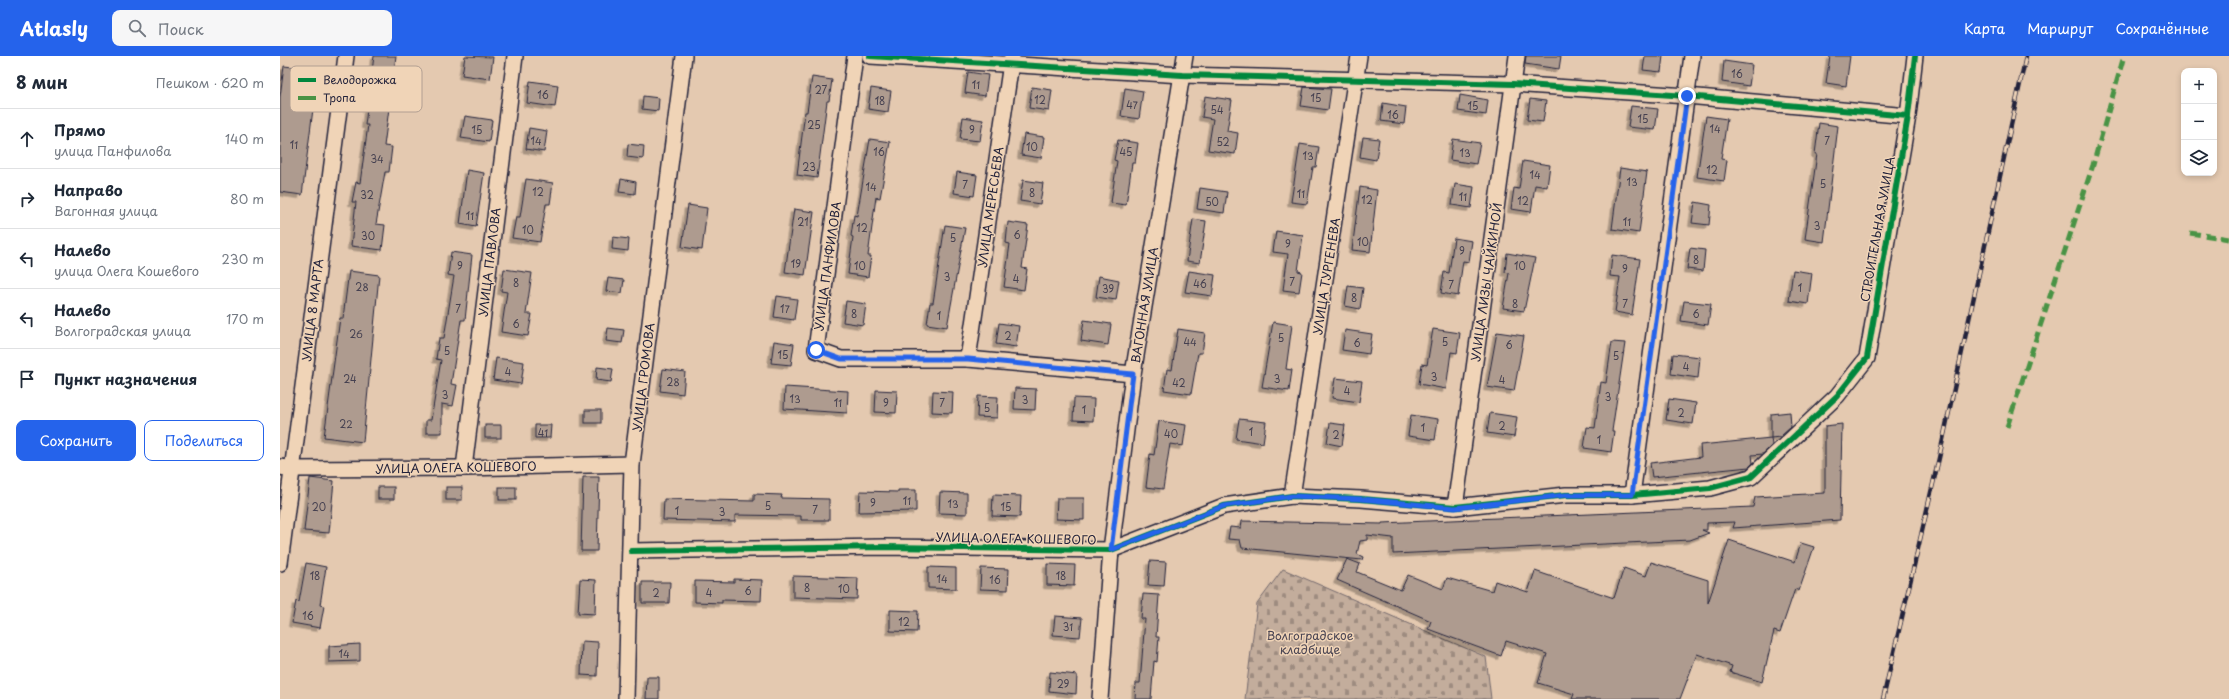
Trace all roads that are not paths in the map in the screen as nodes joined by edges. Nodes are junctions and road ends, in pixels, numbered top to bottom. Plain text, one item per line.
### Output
1 (346, 56) edge
2 (515, 56) edge
3 (684, 56) edge
4 (855, 56) edge
5 (870, 56) edge
6 (1185, 56) edge
7 (1359, 56) edge
8 (1517, 56) edge
9 (1692, 56) edge
10 (1915, 56) edge
11 (1012, 60) edge
12 (345, 66) edge
13 (1182, 75) junction
14 (1356, 81) junction
15 (1513, 84) junction
16 (1687, 96) junction
17 (339, 112) edge
18 (1908, 116) junction
19 (968, 359) junction
20 (1133, 374) junction
21 (1837, 396) joint
22 (632, 464) junction
23 (287, 468) edge
24 (464, 468) junction
25 (1632, 495) junction
26 (1292, 496) junction
27 (1455, 508) junction
28 (1111, 550) junction
29 (631, 551) junction
30 (280, 563) edge
31 (626, 699) edge
32 (1100, 699) edge

1 - 12 street, УЛИЦА 8 МАРТА
2 - 24 street, УЛИЦА ПАВЛОВА
3 - 22 street, УЛИЦА ГРОМОВА
4 - 19 street, УЛИЦА ПАНФИЛОВА
5 - 11 street
6 - 13 street, ВАГОННАЯ УЛИЦА
7 - 14 street, УЛИЦА ТУРГЕНЕВА
8 - 15 street, УЛИЦА ЛИЗЫ ЧАЙКИНОЙ
9 - 16 street
10 - 18 street, СТРОИТЕЛЬНАЯ УЛИЦА
11 - 13 street
11 - 19 street, УЛИЦА МЕРЕСЬЕВА
13 - 14 street
13 - 20 street, ВАГОННАЯ УЛИЦА
14 - 15 street
14 - 26 street, УЛИЦА ТУРГЕНЕВА
15 - 16 street
15 - 27 street, УЛИЦА ЛИЗЫ ЧАЙКИНОЙ
16 - 18 street
16 - 25 street
17 - 23 street, УЛИЦА 8 МАРТА
18 - 21 street, СТРОИТЕЛЬНАЯ УЛИЦА
19 - 20 street, УЛИЦА ПАНФИЛОВА
20 - 28 street, ВАГОННАЯ УЛИЦА
21 - 25 street, УЛИЦА ОЛЕГА КОШЕВОГО
22 - 24 street, УЛИЦА ОЛЕГА КОШЕВОГО
22 - 29 street, УЛИЦА ГРОМОВА
23 - 24 street, УЛИЦА ОЛЕГА КОШЕВОГО
23 - 30 street, УЛИЦА 8 МАРТА
25 - 27 street, УЛИЦА ОЛЕГА КОШЕВОГО
26 - 27 street, УЛИЦА ОЛЕГА КОШЕВОГО
26 - 28 street, УЛИЦА ОЛЕГА КОШЕВОГО
28 - 29 street, УЛИЦА ОЛЕГА КОШЕВОГО
28 - 32 street, ВАГОННАЯ УЛИЦА
29 - 31 street, УЛИЦА ГРОМОВА

